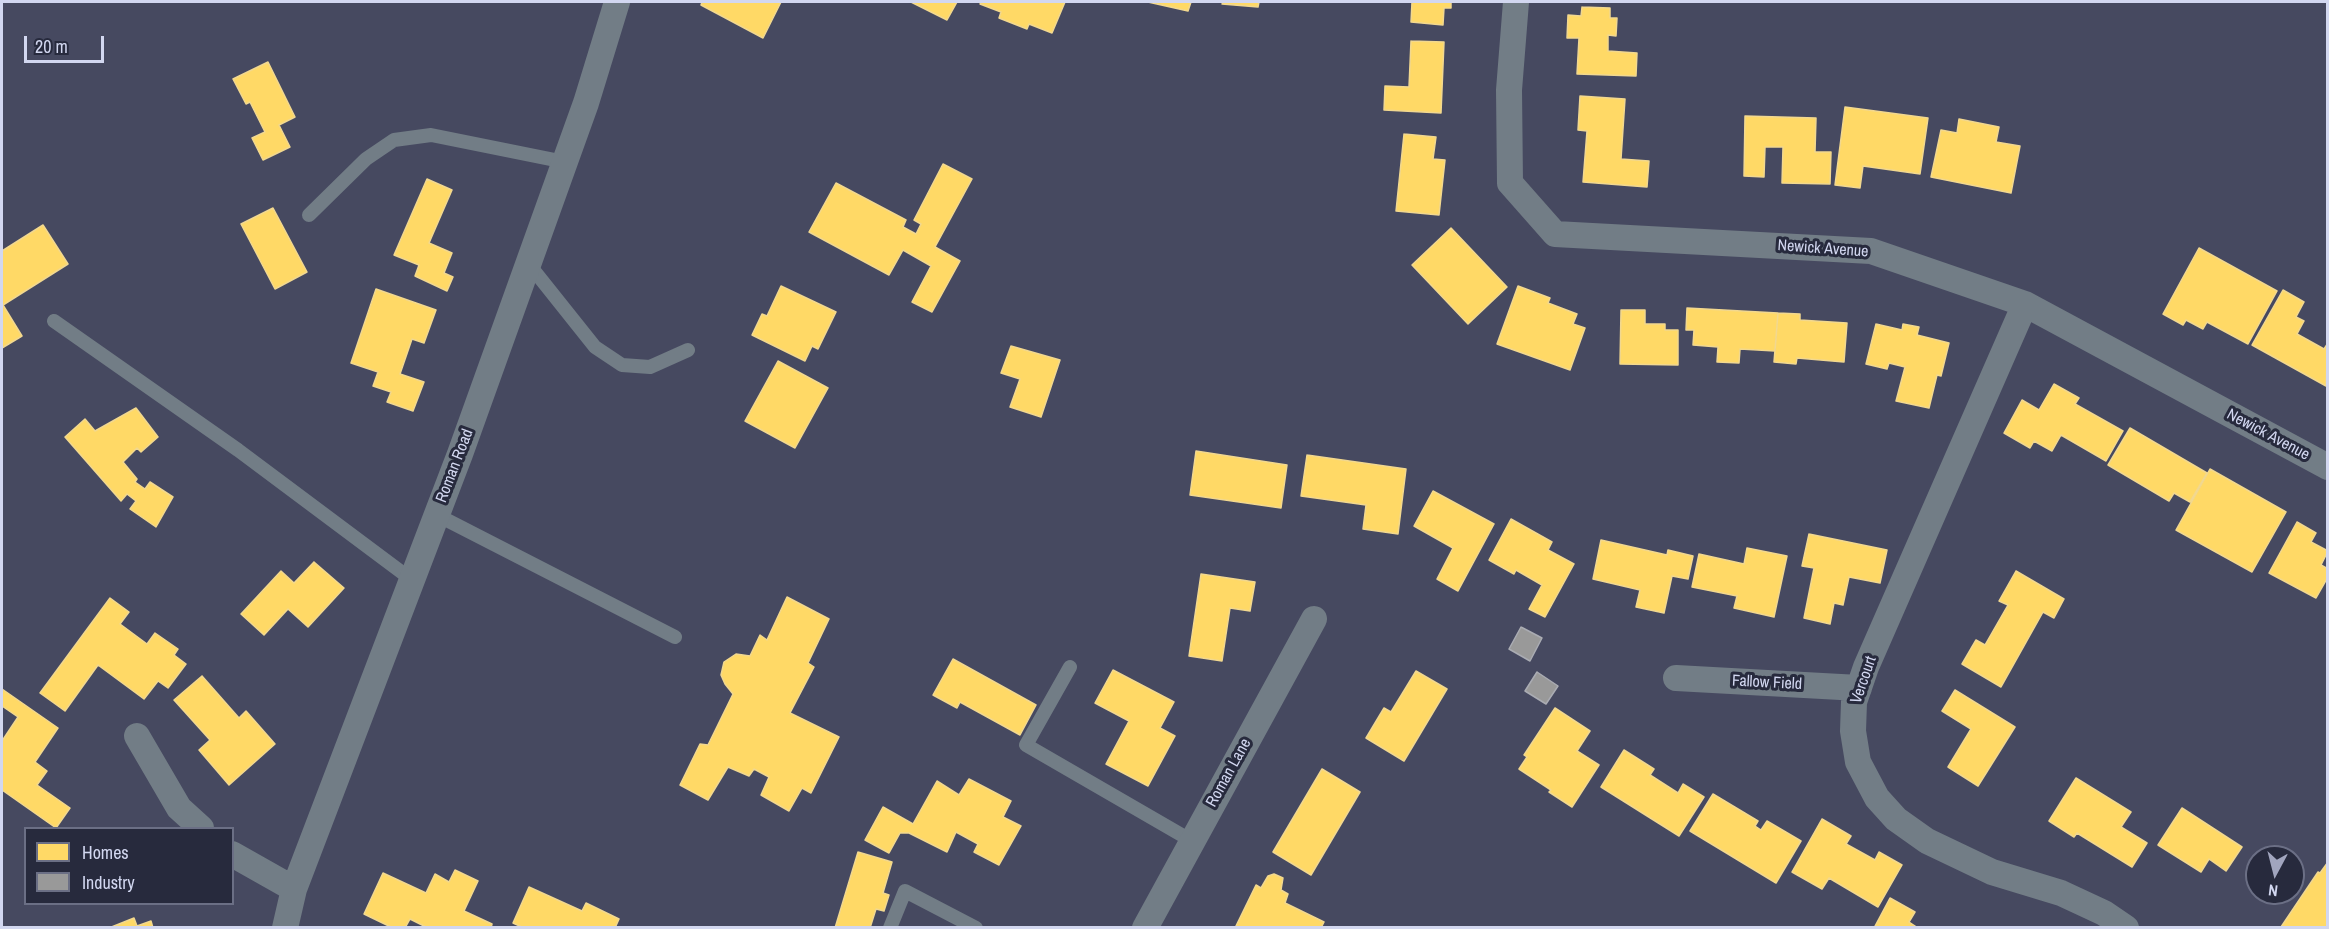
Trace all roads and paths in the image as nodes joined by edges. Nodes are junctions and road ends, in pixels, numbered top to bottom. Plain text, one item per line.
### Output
1 (617, 2) edge
2 (1516, 2) edge
3 (565, 162) junction
4 (309, 215) dead end
5 (528, 263) junction
6 (2025, 304) junction
7 (54, 321) dead end
8 (688, 350) dead end
9 (2328, 467) edge
10 (437, 515) junction
11 (412, 580) junction
12 (1314, 619) dead end
13 (675, 637) dead end
14 (1070, 667) dead end
15 (1676, 678) dead end
16 (1858, 688) junction
17 (136, 736) dead end
18 (200, 827) edge
19 (1192, 841) junction
20 (234, 855) edge
21 (294, 889) junction
22 (285, 927) edge
23 (890, 927) edge
24 (976, 927) edge
25 (1145, 927) edge
26 (2126, 927) edge

1 - 3 street, Roman Road
2 - 6 street, Newick Avenue
3 - 4 lane
3 - 5 street, Roman Road
5 - 8 lane
5 - 10 street, Roman Road
6 - 9 street, Newick Avenue
6 - 16 street, Vercourt
7 - 11 lane
10 - 11 street, Roman Road
10 - 13 lane
11 - 21 street, Roman Road
12 - 19 street, Roman Lane
14 - 19 lane
15 - 16 street, Fallow Field
16 - 26 street, Vercourt
17 - 18 street
19 - 25 street, Roman Lane
20 - 21 street
21 - 22 street, Roman Road
23 - 24 lane

